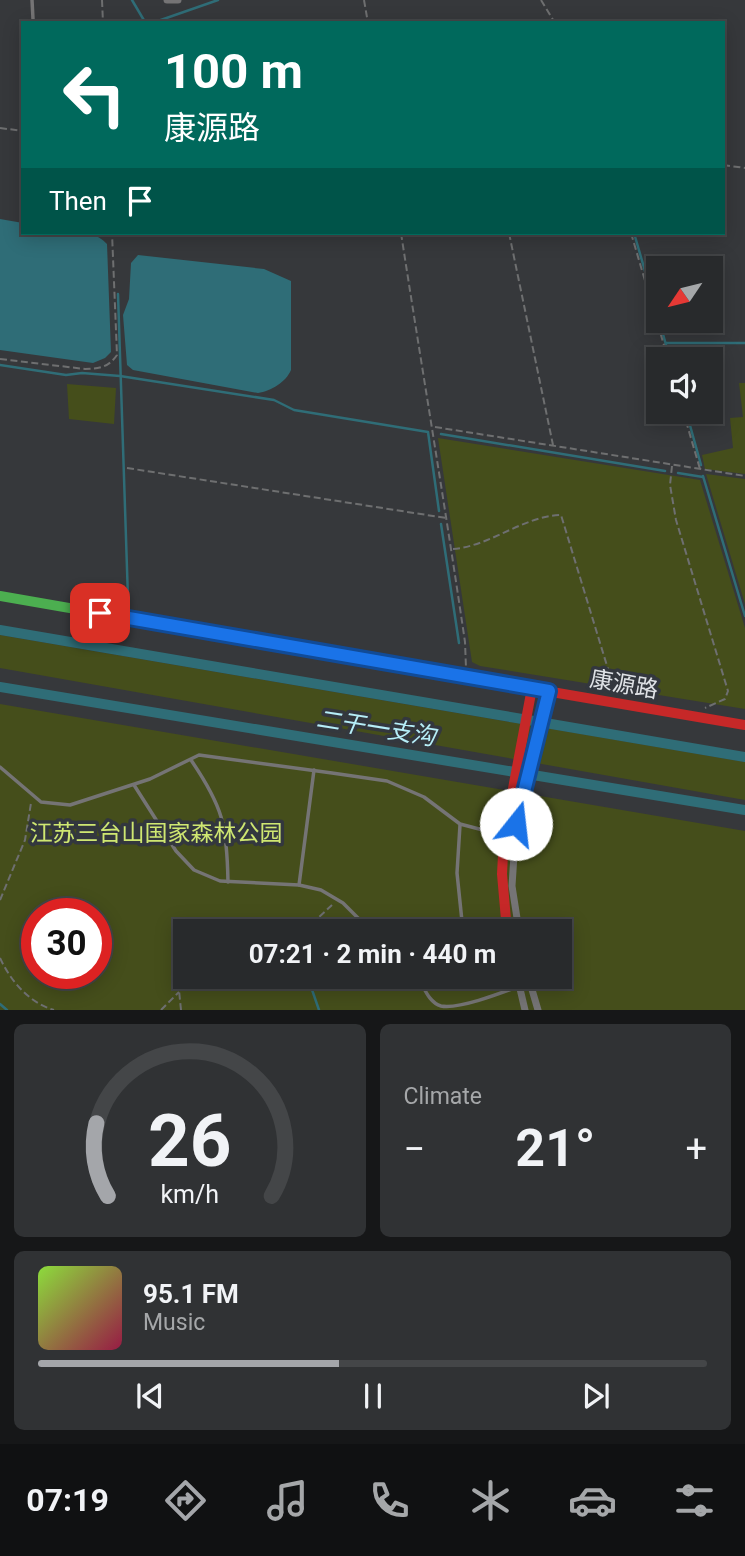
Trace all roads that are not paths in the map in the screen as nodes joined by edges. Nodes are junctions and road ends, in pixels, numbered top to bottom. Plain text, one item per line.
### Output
1 (32, 0) edge
2 (167, 0) edge
3 (178, 0) edge
4 (33, 19) dead end
5 (0, 596) edge
6 (532, 688) junction
7 (549, 691) junction
8 (745, 725) edge
9 (191, 759) junction
10 (0, 767) edge
11 (314, 770) junction
12 (134, 784) junction
13 (460, 824) junction
14 (504, 836) junction
15 (228, 881) junction
16 (299, 886) junction
17 (509, 897) junction
18 (358, 919) edge
19 (462, 919) edge
20 (508, 919) edge
21 (515, 919) edge
22 (424, 989) edge
23 (510, 989) edge
24 (520, 989) edge
25 (532, 989) edge
26 (525, 1010) edge
27 (538, 1010) edge

1 - 4 lane
2 - 3 street
5 - 6 street, 康源路
6 - 7 street, 康源路
6 - 14 street
7 - 8 street, 康源路
7 - 17 street
9 - 11 lane
9 - 12 lane
9 - 15 lane
10 - 12 lane
11 - 13 lane
11 - 16 lane
12 - 15 lane
13 - 14 lane
13 - 19 lane
14 - 17 street
15 - 16 lane
16 - 18 lane
17 - 20 street
17 - 21 street
22 - 23 lane
24 - 26 street
25 - 27 street

